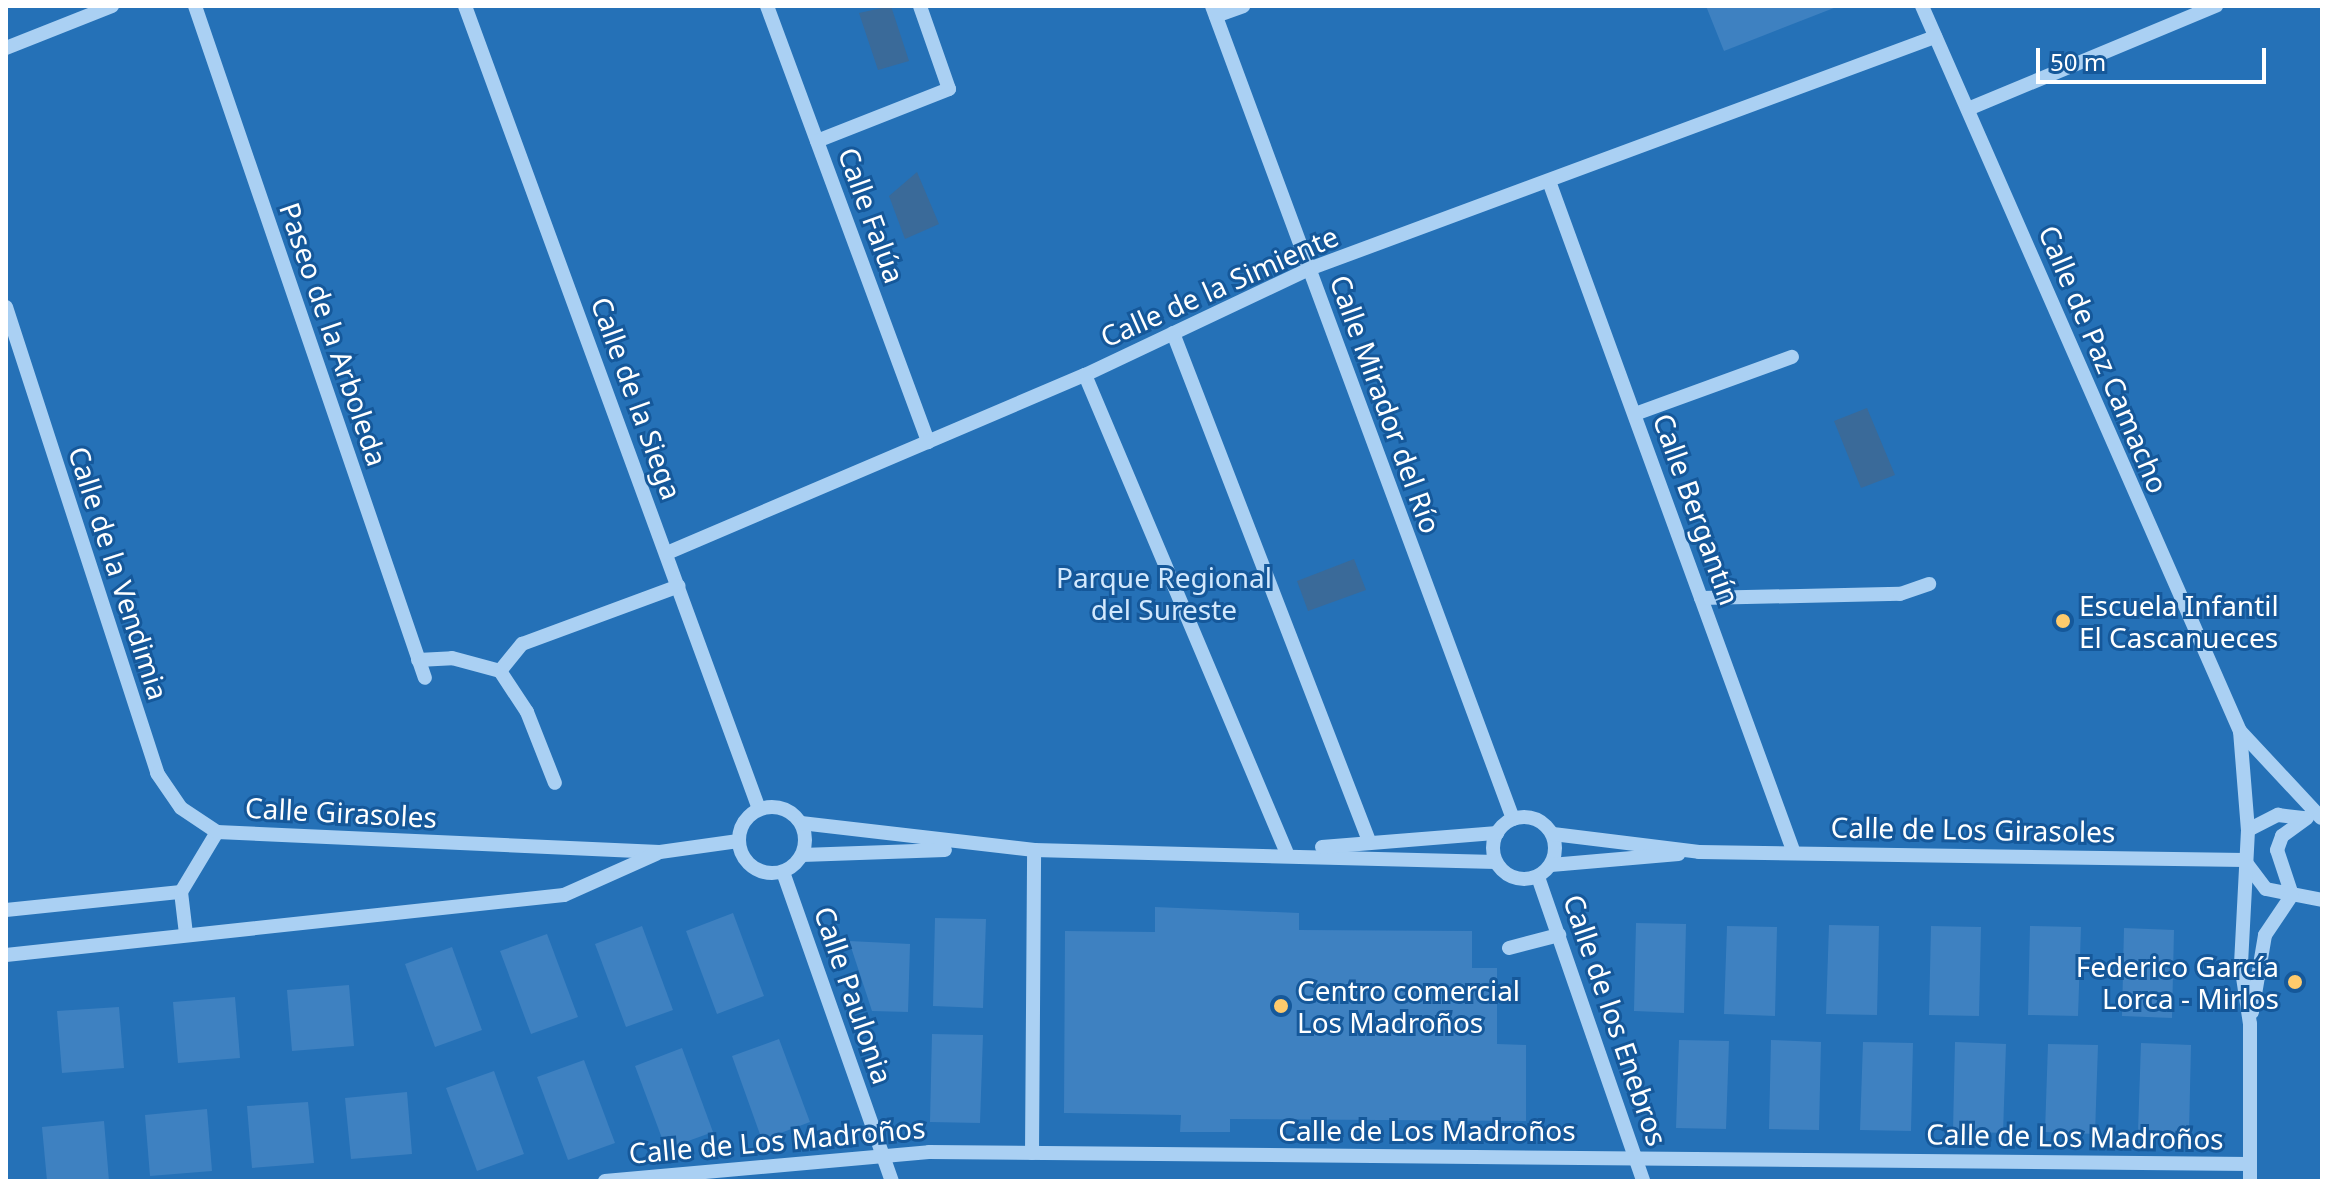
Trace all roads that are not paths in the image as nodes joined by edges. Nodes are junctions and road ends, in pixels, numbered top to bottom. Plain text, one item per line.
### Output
1 (112, 6) edge
2 (195, 6) edge
3 (465, 6) edge
4 (767, 6) edge
5 (920, 6) edge
6 (1243, 6) edge
7 (1922, 6) edge
8 (2216, 6) edge
9 (1214, 11) edge
10 (1935, 37) junction
11 (6, 48) edge
12 (1968, 109) junction
13 (817, 141) junction
14 (1550, 184) junction
15 (1309, 269) junction
16 (6, 307) edge
17 (1173, 333) junction
18 (1792, 357) dead end
19 (1085, 375) junction
20 (1635, 414) junction
21 (928, 442) junction
22 (667, 553) junction
23 (1929, 584) dead end
24 (679, 586) junction
25 (1701, 598) junction
26 (418, 660) junction
27 (500, 671) junction
28 (425, 678) dead end
29 (2240, 731) junction
30 (555, 783) dead end
31 (759, 809) junction
32 (2303, 818) junction
33 (2322, 818) edge
34 (1513, 819) junction
35 (801, 823) junction
36 (2248, 830) junction
37 (217, 832) junction
38 (1497, 833) junction
39 (1553, 834) junction
40 (738, 841) junction
41 (1369, 841) junction
42 (985, 847) junction
43 (1034, 850) junction
44 (1288, 851) junction
45 (660, 852) junction
46 (1699, 852) junction
47 (1794, 853) junction
48 (802, 855) junction
49 (2245, 860) junction
50 (1496, 862) junction
51 (1551, 865) junction
52 (783, 872) junction
53 (1538, 877) junction
54 (181, 892) junction
55 (2292, 895) junction
56 (2322, 900) edge
57 (6, 910) edge
58 (186, 934) junction
59 (1559, 935) junction
60 (1509, 948) dead end
61 (6, 955) edge
62 (2250, 1024) junction
63 (1032, 1153) junction
64 (883, 1154) junction
65 (1635, 1157) junction
66 (2250, 1164) junction
67 (605, 1181) edge
68 (892, 1181) edge
69 (1643, 1181) edge
70 (2250, 1181) edge

1 - 11 street
2 - 26 street, Paseo de la Arboleda
3 - 22 street, Calle de la Siega
4 - 13 street, Calle Falúa
5 - 13 street
6 - 9 street
7 - 10 street, Calle de Paz Camacho
8 - 12 street
9 - 15 street, Calle Mirador del Río
10 - 12 street, Calle de Paz Camacho
10 - 14 street, Calle de la Simiente
12 - 29 street, Calle de Paz Camacho
13 - 21 street, Calle Falúa
14 - 15 street, Calle de la Simiente
14 - 20 street, Calle Bergantín
15 - 17 street, Calle de la Simiente
15 - 34 street, Calle Mirador del Río
16 - 37 street, Calle de la Vendimia
17 - 19 street, Calle de la Simiente
17 - 41 street
18 - 20 street
19 - 21 street, Calle de la Simiente
19 - 44 street
20 - 25 street, Calle Bergantín
21 - 22 street, Calle de la Simiente
22 - 24 street, Calle de la Siega
23 - 25 street
24 - 27 street
24 - 31 street, Calle de la Siega
25 - 47 street, Calle Bergantín
26 - 27 street
26 - 28 street, Paseo de la Arboleda
27 - 30 street
29 - 33 street, Calle de Paz Camacho
29 - 36 street, Calle de Paz Camacho
31 - 35 street
31 - 40 street
32 - 33 street
32 - 36 street
32 - 55 street
34 - 38 street
34 - 39 street
35 - 42 street
35 - 48 street
36 - 49 street, Calle de Paz Camacho
37 - 45 street, Calle Girasoles
37 - 54 street, Calle Girasoles
38 - 41 street
38 - 50 street
39 - 46 street, Calle de Los Girasoles
39 - 51 street
40 - 45 street, Calle Girasoles
40 - 52 street
41 - 44 street
42 - 43 street
42 - 48 street
43 - 44 street
43 - 63 street
44 - 50 street
45 - 58 street, Calle Girasoles
46 - 47 street, Calle de Los Girasoles
46 - 51 street, Calle de Los Girasoles
47 - 49 street, Calle de Los Girasoles
48 - 52 street
49 - 55 street
49 - 62 street, Calle de Paz Camacho
50 - 53 street
51 - 53 street
52 - 64 street, Calle Paulonia
53 - 59 street, Calle de los Enebros
54 - 57 street
54 - 58 street
55 - 56 street
55 - 62 street
58 - 61 street, Calle Girasoles
59 - 60 street
59 - 65 street, Calle de los Enebros
62 - 66 street
63 - 64 street, Calle de Los Madroños
63 - 65 street, Calle de Los Madroños
64 - 67 street, Calle de Los Madroños
64 - 68 street, Calle Paulonia
65 - 66 street, Calle de Los Madroños
65 - 69 street, Calle de los Enebros
66 - 70 street

